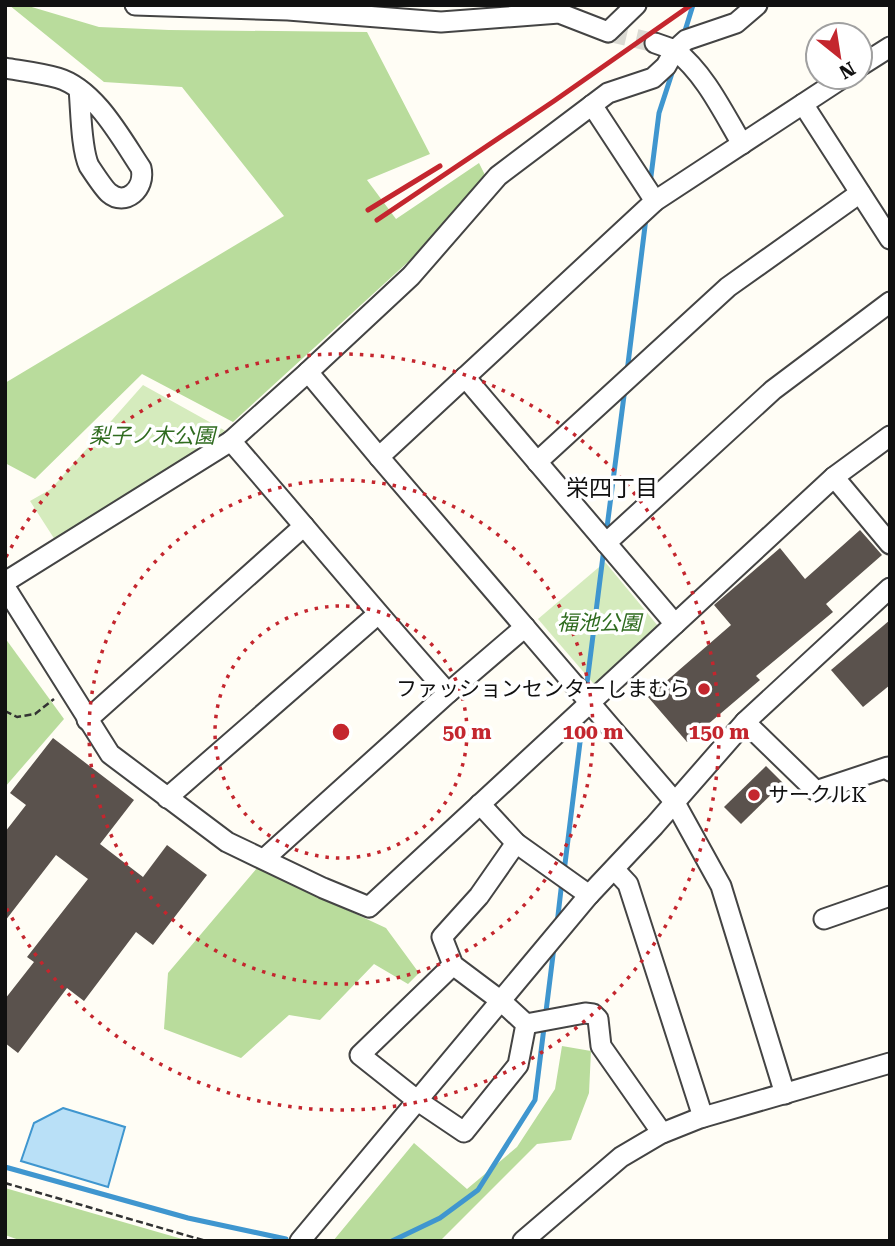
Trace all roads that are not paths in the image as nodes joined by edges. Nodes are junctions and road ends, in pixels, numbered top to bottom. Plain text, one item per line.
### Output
1 (135, 5) edge
2 (636, 5) edge
3 (757, 5) edge
4 (292, 7) edge
5 (655, 43) tunnel mouth
6 (890, 47) edge
7 (675, 50) junction
8 (874, 57) edge
9 (5, 68) edge
10 (79, 89) junction
11 (823, 91) edge
12 (803, 104) junction
13 (592, 105) junction
14 (742, 144) junction
15 (860, 193) junction
16 (655, 201) junction
17 (890, 239) edge
18 (890, 302) edge
19 (307, 372) junction
20 (465, 377) junction
21 (890, 436) edge
22 (230, 441) junction
23 (379, 457) junction
24 (537, 462) junction
25 (834, 477) junction
26 (304, 526) junction
27 (606, 543) junction
28 (890, 544) edge
29 (5, 585) edge
30 (890, 588) edge
31 (378, 614) junction
32 (676, 624) junction
33 (525, 627) junction
34 (448, 693) junction
35 (589, 703) junction
36 (87, 720) junction
37 (745, 722) junction
38 (890, 771) edge
39 (167, 798) junction
40 (674, 801) junction
41 (480, 804) junction
42 (516, 843) junction
43 (264, 859) junction
44 (614, 869) junction
45 (589, 895) junction
46 (890, 896) edge
47 (824, 919) dead end
48 (453, 965) junction
49 (501, 1001) junction
50 (526, 1024) junction
51 (890, 1063) edge
52 (785, 1094) junction
53 (418, 1101) junction
54 (703, 1117) junction
55 (662, 1133) junction
56 (300, 1241) edge
57 (523, 1241) edge

1 - 4 street
2 - 4 street
3 - 7 street
5 - 7 street
6 - 8 street
7 - 13 street
7 - 14 street
9 - 10 street
10 - 10 street
11 - 12 street
12 - 14 street
12 - 15 street
13 - 16 street
13 - 19 street
14 - 16 street
15 - 17 street
15 - 24 street
16 - 20 street
18 - 27 street
19 - 22 street
19 - 23 street
20 - 23 street
20 - 24 street
21 - 25 street
22 - 26 street
22 - 29 street
23 - 33 street
24 - 27 street
25 - 28 street
25 - 32 street
26 - 31 street
26 - 36 street
27 - 32 street
29 - 36 street
30 - 37 street
31 - 34 street
31 - 39 street
32 - 35 street
33 - 34 street
33 - 35 street
34 - 43 street
35 - 40 street
35 - 41 street
36 - 39 street
37 - 38 street
37 - 40 street
39 - 43 street
40 - 44 street
40 - 52 street
41 - 42 street
41 - 43 street
42 - 45 street
42 - 48 street
44 - 45 street
44 - 54 street
45 - 49 street
46 - 47 street
48 - 49 street
48 - 53 street
49 - 50 street
49 - 53 street
50 - 53 street
50 - 55 street
51 - 52 street
52 - 54 street
53 - 56 street
54 - 55 street
55 - 57 street

